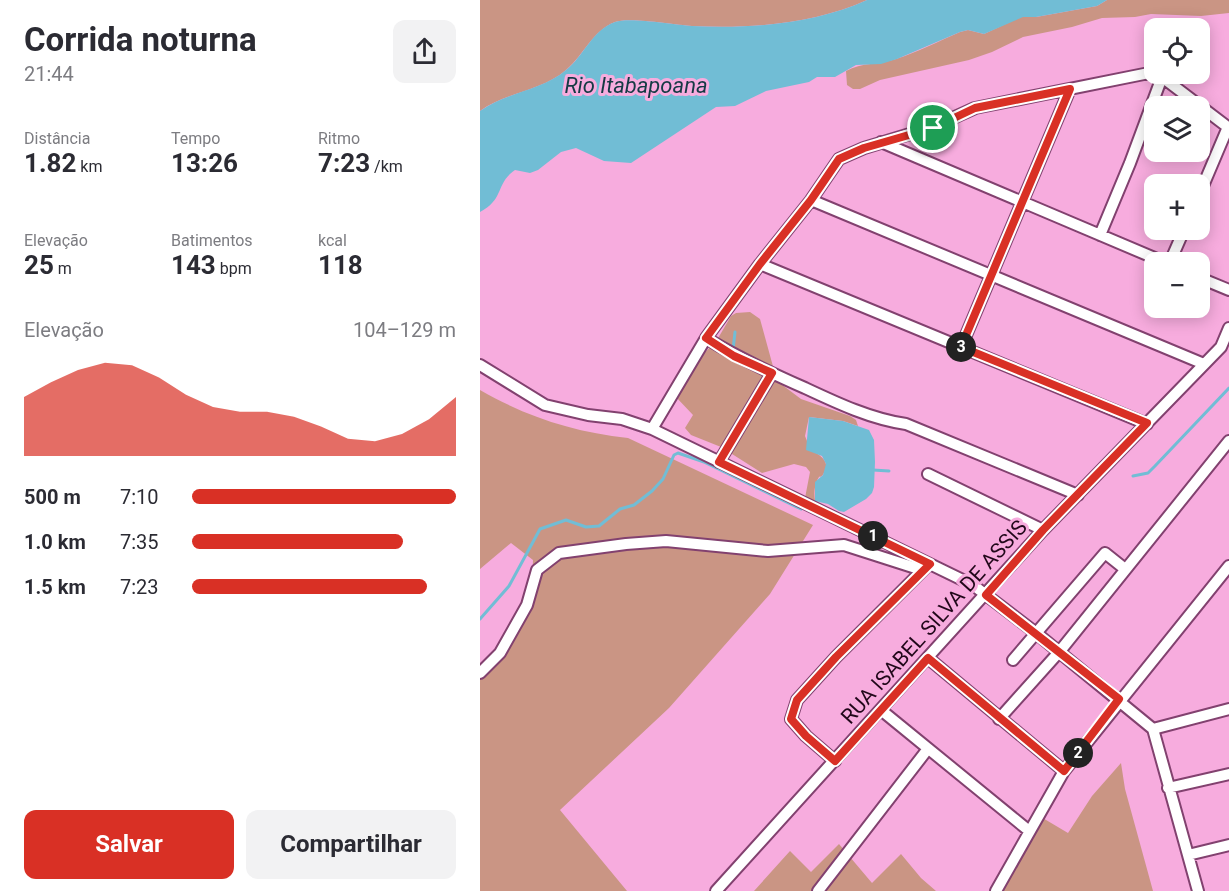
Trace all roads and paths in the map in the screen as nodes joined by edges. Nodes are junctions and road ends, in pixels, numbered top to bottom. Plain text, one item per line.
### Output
1 (1144, 74) edge
2 (1159, 84) edge
3 (1171, 84) edge
4 (1070, 89) junction
5 (1229, 127) edge
6 (881, 142) junction
7 (1208, 174) edge
8 (811, 200) junction
9 (1022, 202) junction
10 (1100, 235) junction
11 (1144, 254) edge
12 (760, 264) junction
13 (990, 277) junction
14 (1210, 282) edge
15 (1229, 290) edge
16 (1229, 328) edge
17 (706, 338) junction
18 (961, 347) junction
19 (1204, 364) junction
20 (480, 365) edge
21 (772, 373) junction
22 (1147, 423) junction
23 (652, 429) junction
24 (1229, 441) edge
25 (719, 462) junction
26 (928, 474) dead end
27 (1078, 495) junction
28 (1043, 530) junction
29 (1229, 566) edge
30 (926, 567) junction
31 (1125, 569) junction
32 (986, 595) junction
33 (1036, 633) junction
34 (1060, 651) junction
35 (928, 658) junction
36 (1013, 660) dead end
37 (480, 673) edge
38 (1119, 699) junction
39 (1229, 709) edge
40 (880, 710) junction
41 (999, 719) junction
42 (1153, 729) junction
43 (927, 750) junction
44 (835, 761) junction
45 (1064, 771) junction
46 (1229, 774) edge
47 (1168, 788) junction
48 (1029, 830) junction
49 (1229, 845) edge
50 (1188, 855) junction
51 (716, 891) edge
52 (818, 891) edge
53 (996, 891) edge
54 (1198, 891) edge

1 - 4 street
2 - 10 street
3 - 5 street
4 - 6 street
4 - 9 street
5 - 7 street
6 - 8 street
6 - 9 street
8 - 12 street
8 - 13 street
9 - 10 street
9 - 13 street
10 - 11 street
12 - 17 street
12 - 18 street
13 - 18 street
13 - 19 street
14 - 15 street
16 - 19 street, RUA ISABEL SILVA DE ASSIS
17 - 21 street
17 - 23 street
18 - 22 street
19 - 22 street, RUA ISABEL SILVA DE ASSIS
20 - 23 street
21 - 25 street
21 - 27 street
22 - 27 street, RUA ISABEL SILVA DE ASSIS
23 - 25 street
24 - 31 street
25 - 30 street
26 - 28 street
27 - 28 street, RUA ISABEL SILVA DE ASSIS
28 - 32 street, RUA ISABEL SILVA DE ASSIS
29 - 38 street
30 - 32 street
30 - 37 street
30 - 44 street
31 - 33 street
31 - 34 street
32 - 33 street
32 - 35 street, RUA ISABEL SILVA DE ASSIS
33 - 34 street
33 - 36 street
34 - 38 street
34 - 41 street
35 - 40 street, RUA ISABEL SILVA DE ASSIS
35 - 41 street
38 - 42 street
38 - 45 street
39 - 42 street
40 - 43 street
40 - 44 street, RUA ISABEL SILVA DE ASSIS
41 - 45 street
42 - 47 street
43 - 48 street
43 - 52 street
44 - 51 street, RUA ISABEL SILVA DE ASSIS
45 - 48 street
46 - 47 street
47 - 50 street
48 - 53 street
49 - 50 street
50 - 54 street

